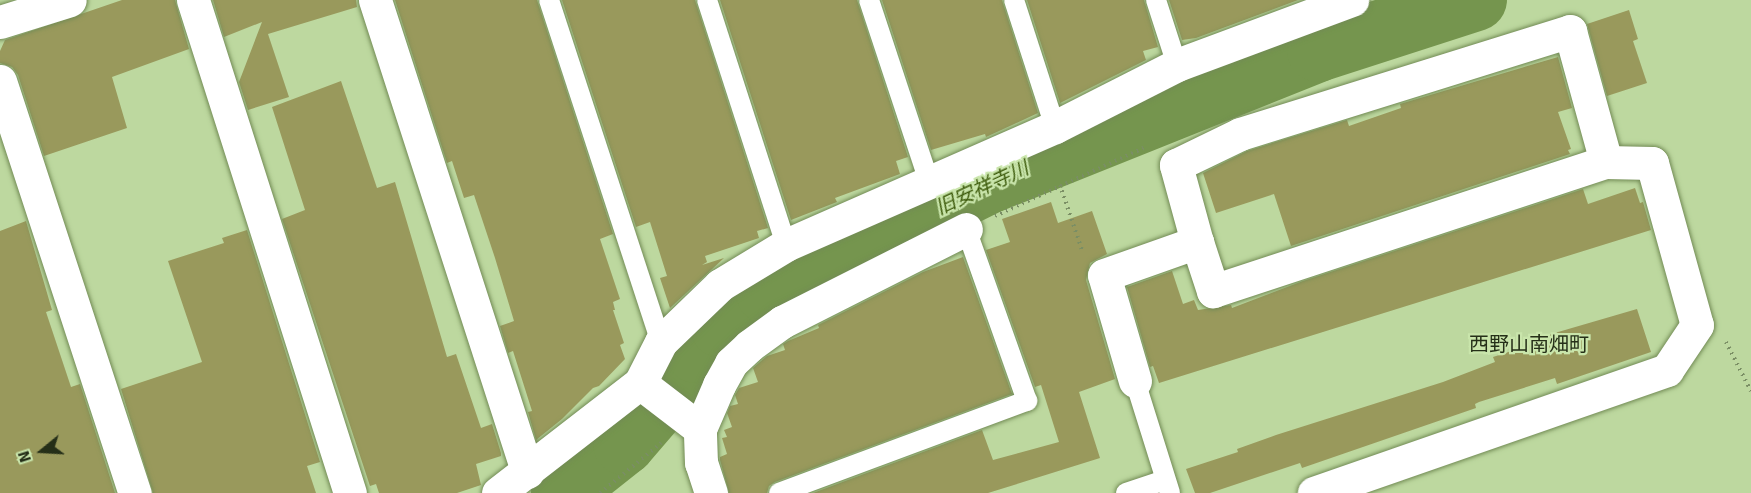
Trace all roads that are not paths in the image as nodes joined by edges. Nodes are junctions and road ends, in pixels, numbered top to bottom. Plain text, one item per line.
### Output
1 (70, 0) edge
2 (193, 0) edge
3 (375, 0) edge
4 (549, 0) edge
5 (707, 0) edge
6 (869, 0) edge
7 (1014, 0) edge
8 (1156, 0) edge
9 (1336, 3) edge
10 (10, 13) edge
11 (1177, 65) junction
12 (0, 81) edge
13 (1055, 128) junction
14 (1606, 162) junction
15 (929, 181) junction
16 (966, 229) joint
17 (1197, 242) junction
18 (786, 244) junction
19 (661, 342) junction
20 (1135, 381) joint
21 (643, 385) junction
22 (691, 421) junction
23 (527, 472) junction
24 (1167, 486) edge
25 (135, 493) edge
26 (350, 493) edge
27 (498, 493) edge
28 (711, 493) edge
29 (779, 493) edge
30 (1126, 493) edge
31 (1314, 493) edge

1 - 10 street
2 - 26 street
3 - 23 street
4 - 19 lane
5 - 18 lane
6 - 15 lane
7 - 13 lane
8 - 11 lane
9 - 11 street
11 - 13 street
12 - 25 street
13 - 15 street
14 - 17 street
14 - 17 street
14 - 31 street
15 - 18 street
16 - 22 street
16 - 29 lane
17 - 20 street
18 - 19 street
19 - 21 street
20 - 24 lane
21 - 22 street
21 - 23 street
22 - 28 street
23 - 27 street
24 - 30 lane

